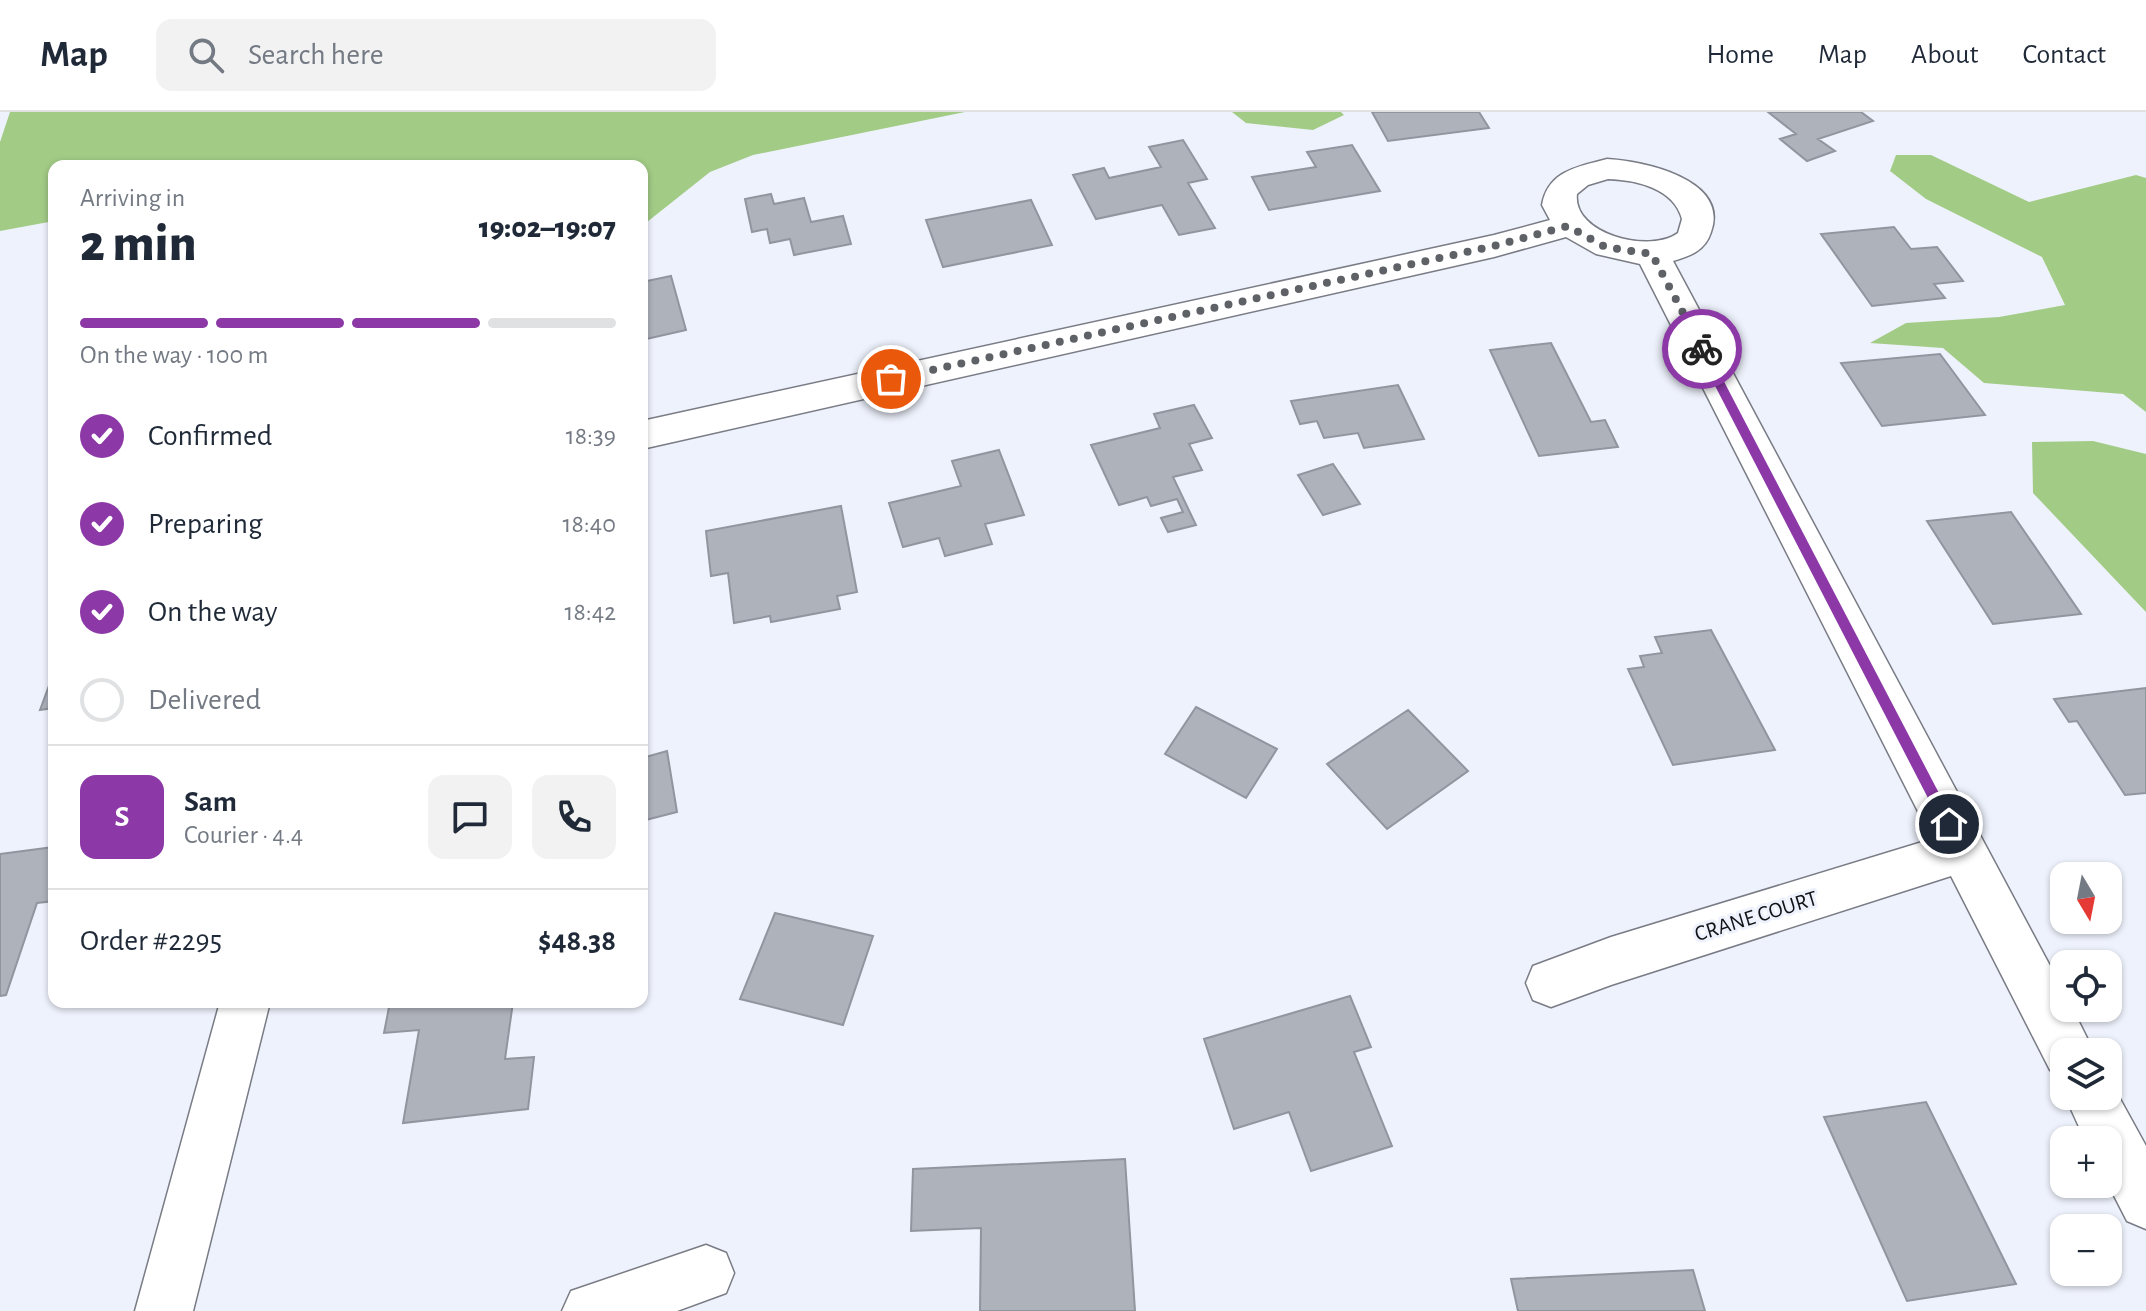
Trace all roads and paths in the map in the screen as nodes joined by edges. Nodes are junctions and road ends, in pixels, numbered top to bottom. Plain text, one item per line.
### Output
1 (1568, 226) junction
2 (1652, 254) junction
3 (648, 434) edge
4 (1963, 851) junction
5 (1551, 983) dead end
6 (243, 1008) edge
7 (2061, 1038) edge
8 (2098, 1110) edge
9 (2146, 1202) edge
10 (706, 1273) dead end
11 (164, 1311) edge
12 (591, 1311) edge

1 - 2 street
1 - 2 street
1 - 3 street
2 - 4 street
4 - 5 street, CRANE COURT
4 - 7 street
6 - 11 street
8 - 9 street
10 - 12 street

